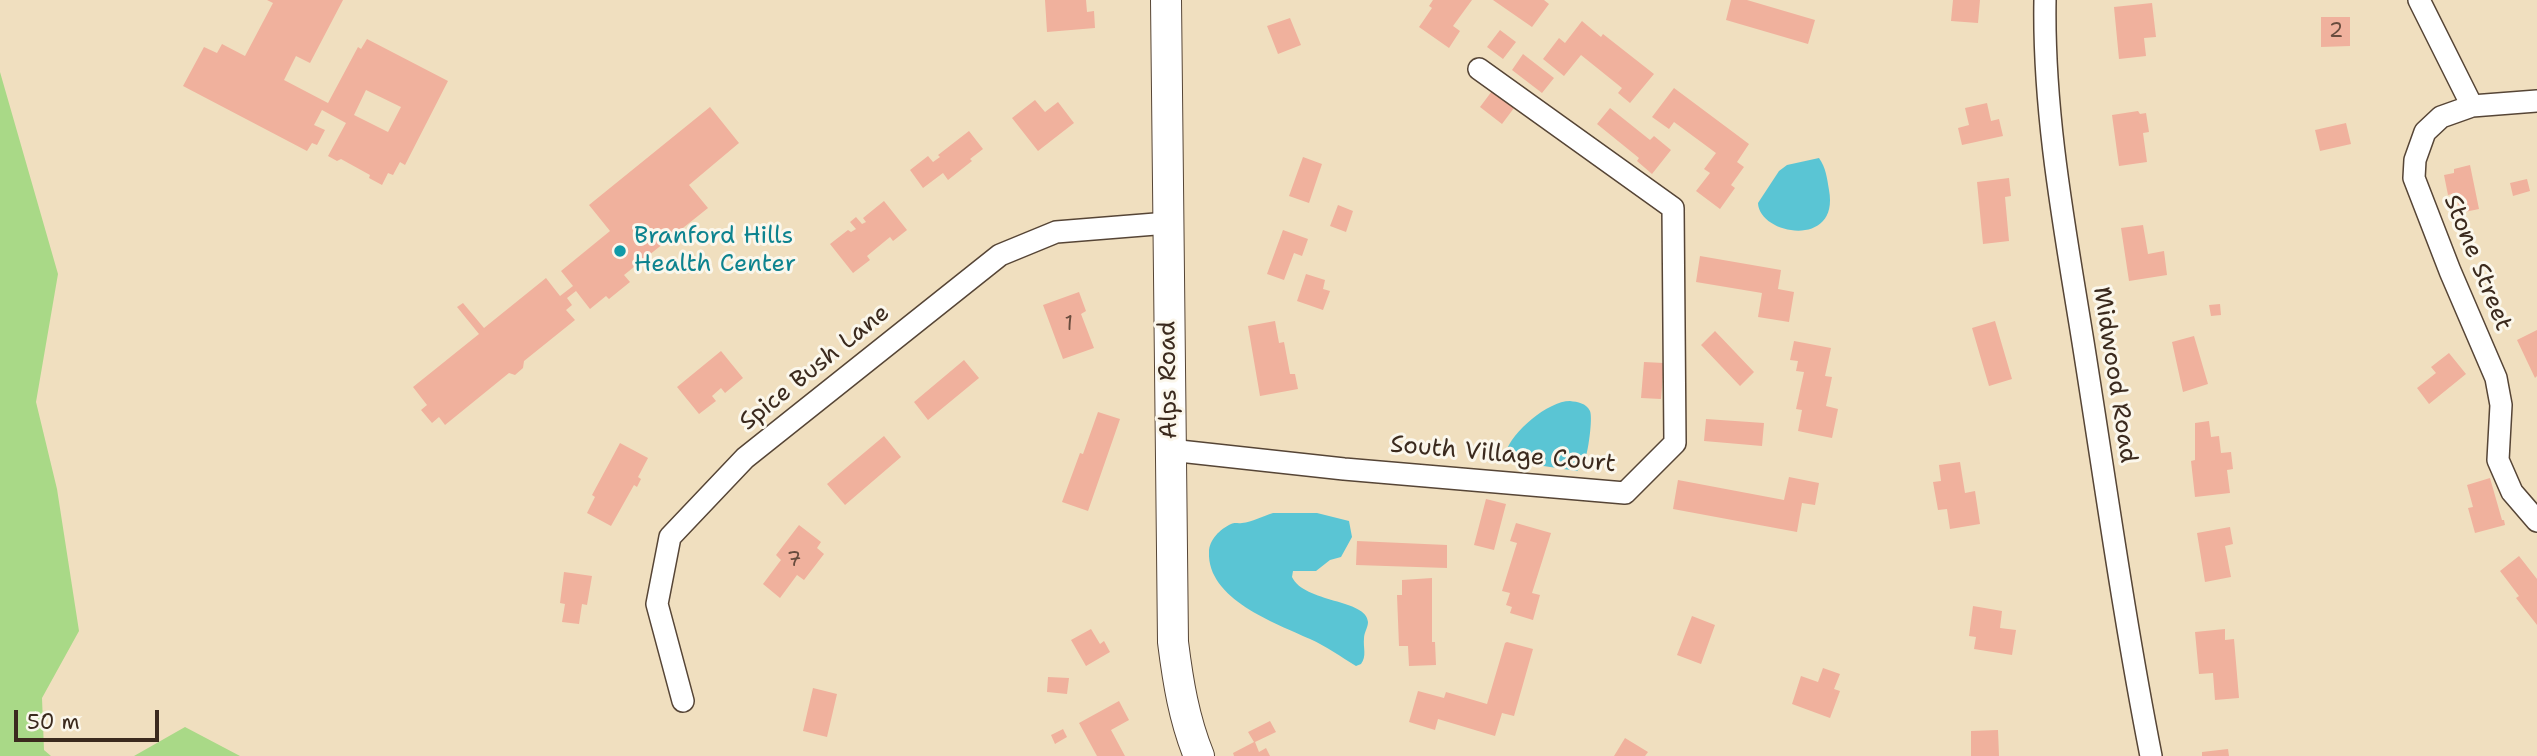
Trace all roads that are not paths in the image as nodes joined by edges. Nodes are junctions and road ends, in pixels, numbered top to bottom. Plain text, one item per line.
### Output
1 (1166, 0) edge
2 (2045, 0) edge
3 (2419, 0) edge
4 (1479, 69) dead end
5 (2537, 101) edge
6 (2472, 106) junction
7 (1168, 223) junction
8 (1170, 450) junction
9 (2537, 521) edge
10 (684, 701) dead end
11 (1199, 756) edge
12 (2151, 756) edge

1 - 7 street, Alps Road
2 - 12 street, Midwood Road
3 - 6 street
4 - 8 street, South Village Court
5 - 6 street, Stone Street
6 - 9 street, Stone Street
7 - 8 street, Alps Road
7 - 10 street, Spice Bush Lane
8 - 11 street, Alps Road

